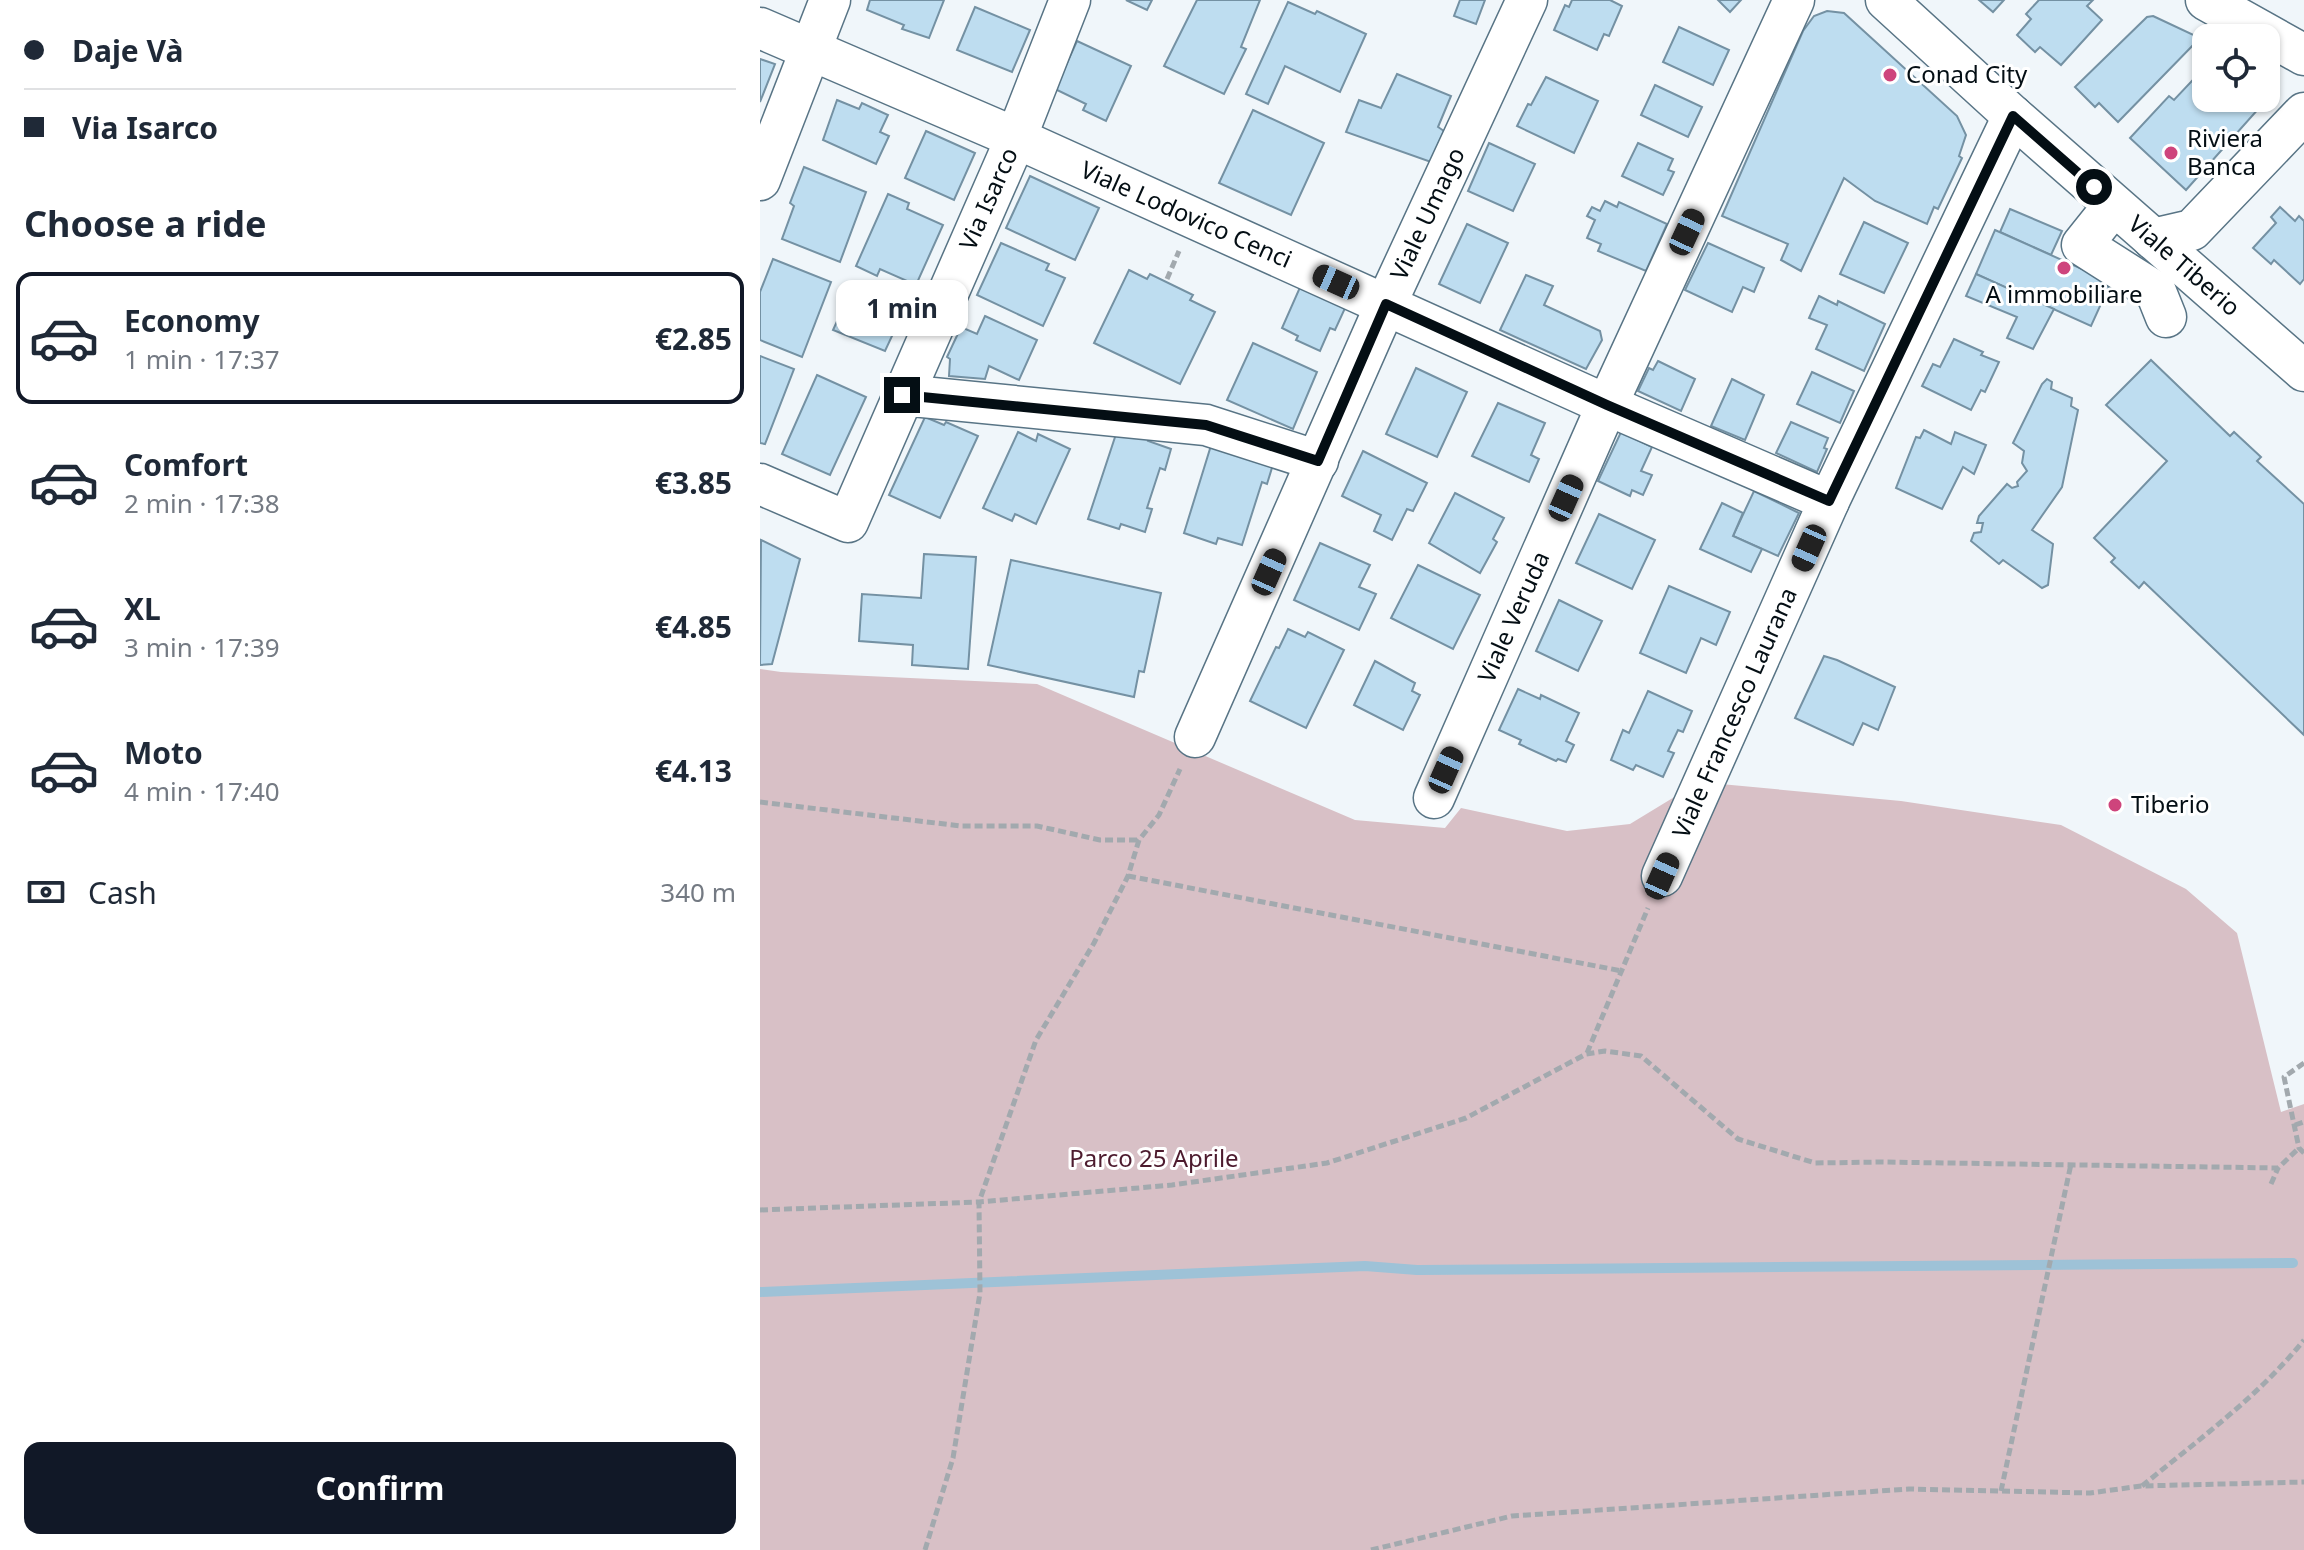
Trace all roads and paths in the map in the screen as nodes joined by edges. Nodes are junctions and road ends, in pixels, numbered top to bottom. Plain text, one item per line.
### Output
1 (830, 0) edge
2 (1070, 0) edge
3 (1527, 0) edge
4 (1794, 0) edge
5 (1886, 0) edge
6 (2206, 0) edge
7 (760, 28) edge
8 (810, 50) junction
9 (2304, 55) edge
10 (2304, 113) edge
11 (2013, 116) junction
12 (1016, 138) junction
13 (760, 180) edge
14 (2106, 215) dead end
15 (2153, 239) junction
16 (1183, 242) dead end
17 (1167, 279) dead end
18 (1386, 304) junction
19 (2166, 317) dead end
20 (2304, 371) edge
21 (902, 395) junction
22 (1607, 405) junction
23 (1318, 461) junction
24 (760, 484) edge
25 (1829, 501) junction
26 (1195, 737) joint
27 (1434, 798) dead end
28 (760, 802) edge
29 (1139, 840) junction
30 (1128, 876) junction
31 (1662, 876) joint
32 (1622, 971) junction
33 (1586, 1054) junction
34 (2304, 1063) edge
35 (2304, 1122) edge
36 (2295, 1125) junction
37 (2302, 1150) edge
38 (2071, 1164) junction
39 (2278, 1168) junction
40 (2271, 1184) dead end
41 (979, 1202) junction
42 (760, 1210) edge
43 (2304, 1340) edge
44 (2304, 1482) edge
45 (2141, 1486) junction
46 (2001, 1491) junction
47 (925, 1550) edge
48 (1371, 1550) edge

1 - 8 street
2 - 12 street, Via Isarco
3 - 18 street, Viale Umago
4 - 22 street, Viale Veruda
5 - 11 street, Viale Tiberio
6 - 9 street
7 - 8 street, Viale Lodovico Cenci
8 - 12 street, Viale Lodovico Cenci
8 - 13 street
10 - 15 street
11 - 15 street, Viale Tiberio
11 - 25 street, Viale Francesco Laurana
12 - 18 street, Viale Lodovico Cenci
12 - 21 street, Via Isarco
14 - 19 street, Viale Tiberio
15 - 20 street, Viale Tiberio
16 - 17 path
18 - 22 street, Viale Lodovico Cenci
18 - 23 street, Viale Umago
21 - 23 street
21 - 24 street, Via Isarco
22 - 25 street, Viale Lodovico Cenci
22 - 27 street, Viale Veruda
23 - 26 street, Viale Umago
25 - 31 street, Viale Francesco Laurana
26 - 29 path
28 - 29 path
29 - 30 path
30 - 32 path
30 - 41 path
31 - 32 path
32 - 33 path
33 - 38 path
33 - 41 path
34 - 36 path
35 - 36 path
36 - 37 path
37 - 39 path
38 - 39 path
38 - 46 path
39 - 40 path
41 - 42 path
41 - 47 path
43 - 45 path
44 - 45 path
45 - 46 path
46 - 48 path

